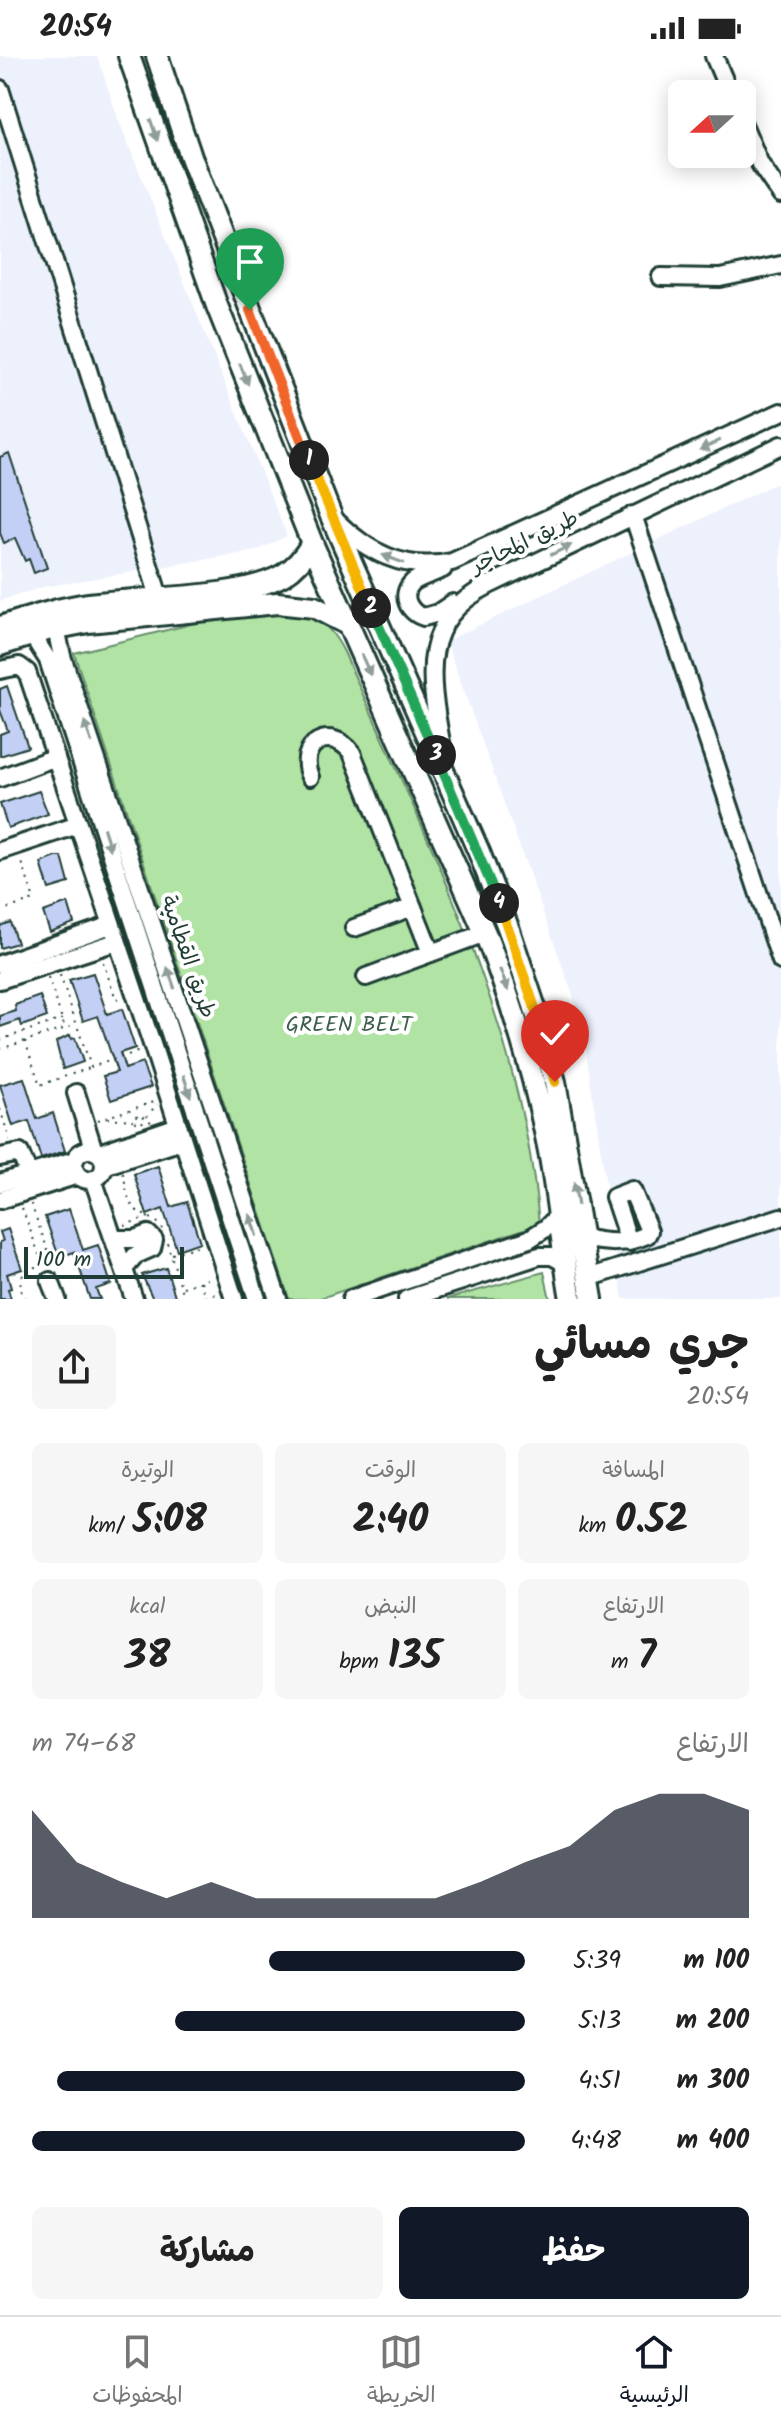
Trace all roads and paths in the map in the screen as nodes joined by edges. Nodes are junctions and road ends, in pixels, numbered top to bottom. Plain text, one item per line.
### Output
1 (129, 56) edge
2 (157, 56) edge
3 (714, 56) edge
4 (724, 80) edge
5 (0, 89) edge
6 (756, 155) edge
7 (781, 195) edge
8 (781, 265) edge
9 (661, 277) dead end
10 (781, 412) edge
11 (781, 445) edge
12 (633, 515) junction
13 (331, 516) junction
14 (312, 543) junction
15 (463, 559) junction
16 (285, 574) junction
17 (474, 592) junction
18 (159, 597) junction
19 (289, 602) junction
20 (348, 625) junction
21 (0, 627) edge
22 (56, 628) junction
23 (32, 635) junction
24 (0, 645) edge
25 (0, 670) edge
26 (72, 730) junction
27 (49, 737) junction
28 (56, 757) junction
29 (310, 777) dead end
30 (0, 778) edge
31 (448, 782) junction
32 (78, 825) junction
33 (17, 845) junction
34 (0, 851) edge
35 (413, 907) junction
36 (0, 911) edge
37 (111, 925) junction
38 (354, 928) dead end
39 (485, 933) junction
40 (116, 942) junction
41 (98, 948) junction
42 (431, 953) junction
43 (781, 961) edge
44 (0, 964) edge
45 (50, 964) junction
46 (366, 977) dead end
47 (0, 980) edge
48 (113, 989) dead end
49 (62, 1019) junction
50 (77, 1025) junction
51 (65, 1029) junction
52 (0, 1040) edge
53 (25, 1041) junction
54 (153, 1047) junction
55 (0, 1049) edge
56 (91, 1067) junction
57 (76, 1093) dead end
58 (137, 1108) junction
59 (0, 1109) edge
60 (138, 1114) junction
61 (217, 1115) junction
62 (144, 1117) junction
63 (105, 1118) junction
64 (135, 1120) junction
65 (198, 1121) junction
66 (86, 1124) junction
67 (180, 1133) junction
68 (7, 1155) edge
69 (91, 1164) junction
70 (29, 1174) junction
71 (0, 1183) edge
72 (22, 1193) junction
73 (0, 1200) edge
74 (560, 1214) junction
75 (150, 1216) dead end
76 (781, 1217) edge
77 (112, 1234) junction
78 (583, 1238) junction
79 (215, 1241) junction
80 (629, 1242) dead end
81 (171, 1254) dead end
82 (48, 1263) junction
83 (565, 1263) junction
84 (124, 1269) junction
85 (46, 1273) junction
86 (226, 1274) junction
87 (588, 1278) junction
88 (201, 1281) junction
89 (182, 1287) dead end
90 (26, 1299) edge
91 (57, 1299) edge
92 (134, 1299) edge
93 (206, 1299) edge
94 (234, 1299) edge
95 (257, 1299) edge
96 (278, 1299) edge
97 (351, 1299) edge
98 (407, 1299) edge
99 (571, 1299) edge
100 (592, 1299) edge

1 -> 14 main road
2 - 13 main road
3 - 4 street
5 - 18 street
6 - 7 street
8 - 9 street
10 -> 15 street, طريق المحاجر
11 - 12 street, طريق المحاجر
17 -> 12 street, طريق المحاجر
12 - 43 street
15 -> 13 street, طريق المحاجر
13 - 31 main road
14 - 16 main road
14 - 20 main road
15 - 17 street
16 - 18 main road
16 - 19 main road
17 - 31 street, طريق المحاجر
18 - 21 main road
19 - 20 main road
19 - 22 main road
20 -> 39 main road
22 - 23 main road
61 -> 22 street, طريق القطامية
23 - 24 main road
23 - 26 street, طريق القطامية
25 - 27 street
26 - 27 street
26 -> 65 street, طريق القطامية
27 - 28 street
28 - 30 street
28 - 32 street
29 - 35 street
78 -> 31 main road
32 - 33 street
32 - 37 street
33 - 34 street
33 - 36 path
35 - 38 street
35 - 42 street
37 - 40 street
37 - 44 street
39 - 42 street
39 -> 74 main road
40 - 41 street
40 - 54 street
41 - 45 street
41 - 48 path
42 - 46 street
45 - 47 street
45 - 49 path
45 - 50 path
49 - 51 path
49 - 52 path
50 - 51 path
50 - 56 path
51 - 53 path
53 - 55 path
53 - 56 path
54 - 56 path
54 - 67 street
57 - 66 street
58 - 60 path
58 - 62 path
58 - 63 path
59 - 68 path
60 - 62 path
60 - 64 path
61 - 65 street
96 -> 61 street, طريق القطامية
62 - 64 path
63 - 64 path
63 - 66 path
65 - 95 street, طريق القطامية
66 - 69 street
67 - 69 street
67 - 79 street
68 - 70 street
69 - 70 street
69 - 72 street
69 - 77 street
70 - 71 street
72 - 73 street
72 - 82 path
72 - 85 path
74 - 83 main road
74 - 97 street
75 - 77 path
76 - 87 street
77 - 84 street
77 - 84 street
78 - 80 street
78 - 87 main road
79 - 81 path
79 - 86 street
82 - 85 path
82 - 85 path
83 - 98 street
83 - 99 main road
84 - 92 street
85 - 90 path
85 - 91 street
86 - 88 path
86 - 94 street
87 - 100 main road
88 - 89 path
88 - 93 path

